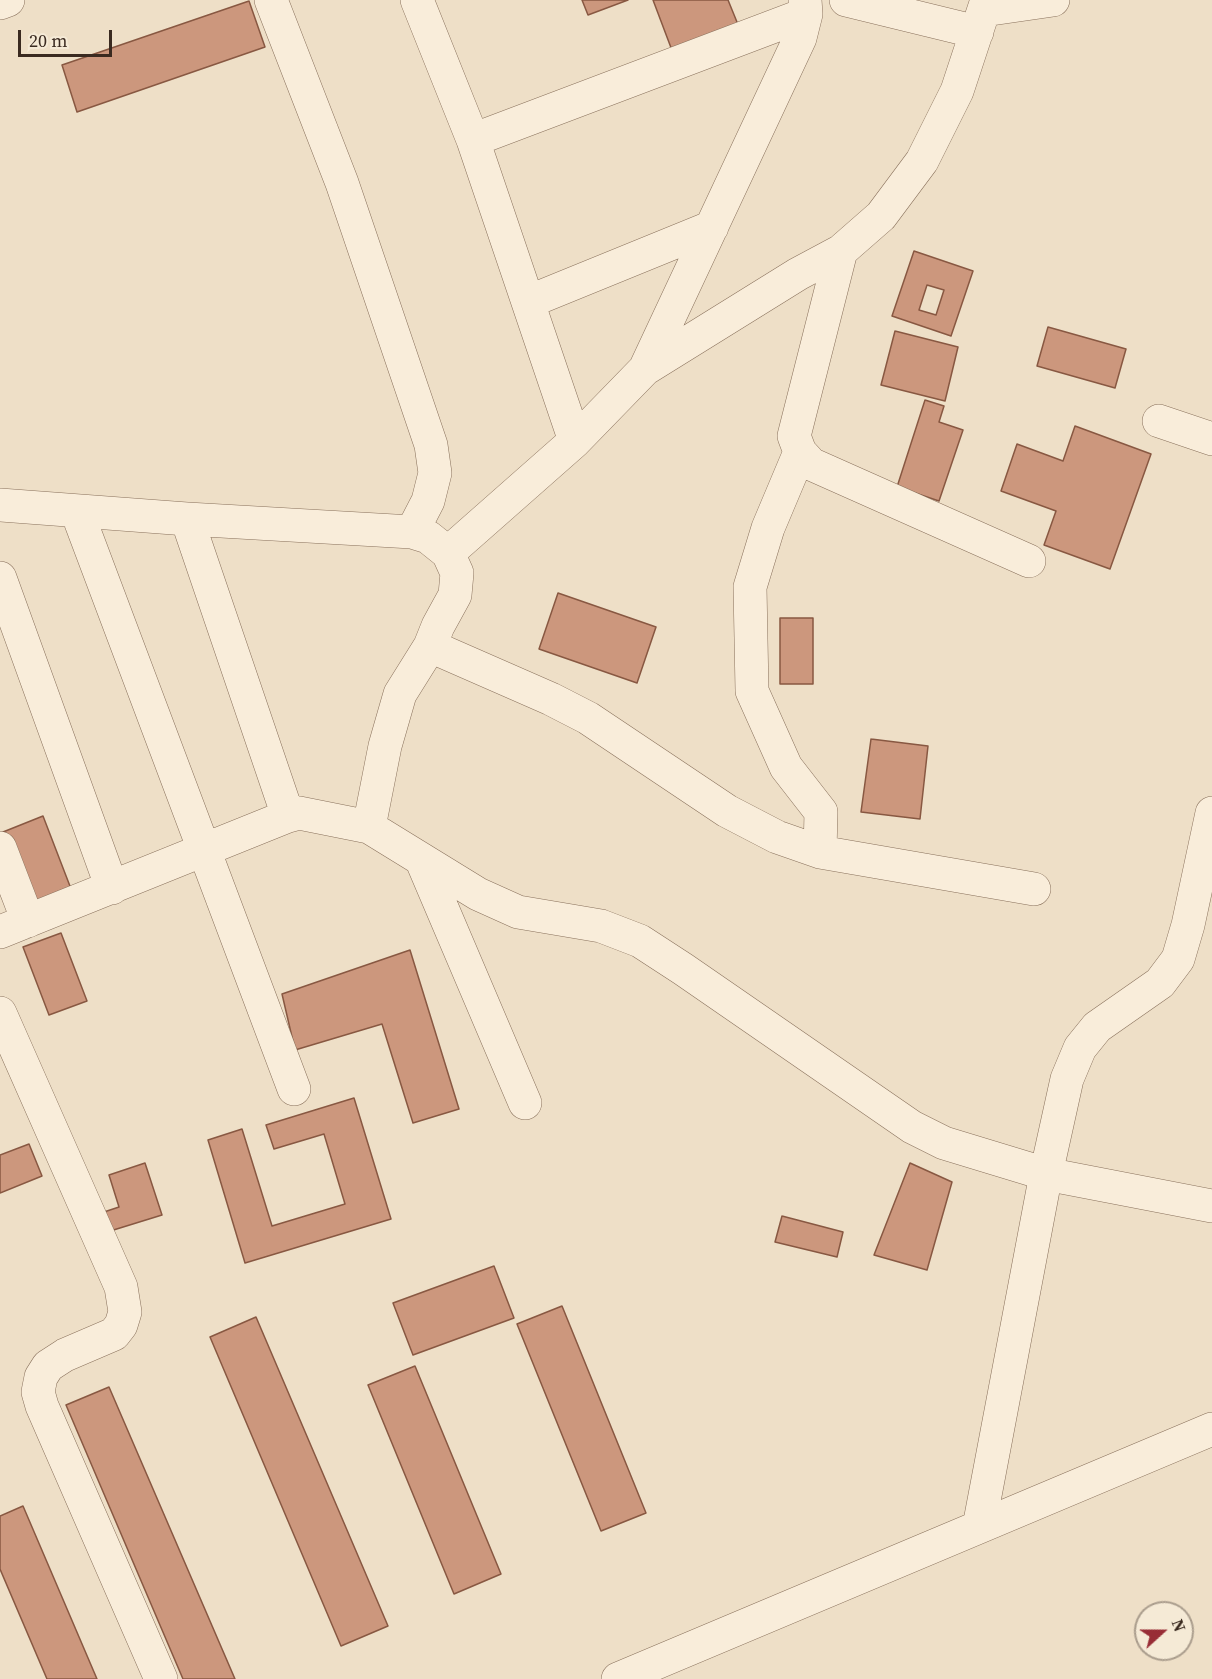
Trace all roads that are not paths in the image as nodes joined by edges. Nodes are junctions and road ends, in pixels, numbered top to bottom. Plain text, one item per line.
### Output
1 (8, 0) edge
2 (270, 0) edge
3 (417, 0) edge
4 (846, 0) edge
5 (1053, 0) edge
6 (0, 3) edge
7 (805, 7) edge
8 (983, 14) edge
9 (473, 140) junction
10 (712, 227) junction
11 (841, 251) junction
12 (528, 302) junction
13 (645, 369) junction
14 (1159, 421) dead end
15 (1212, 439) edge
16 (576, 441) junction
17 (800, 452) junction
18 (0, 505) edge
19 (77, 512) junction
20 (187, 519) junction
21 (412, 532) junction
22 (448, 553) junction
23 (1029, 561) dead end
24 (0, 578) edge
25 (430, 646) junction
26 (1212, 813) edge
27 (288, 816) junction
28 (369, 827) junction
29 (0, 848) edge
30 (203, 851) junction
31 (820, 852) junction
32 (422, 861) junction
33 (112, 888) junction
34 (1034, 888) dead end
35 (14, 926) edge
36 (0, 1013) edge
37 (294, 1089) dead end
38 (525, 1103) dead end
39 (1046, 1174) junction
40 (1212, 1206) edge
41 (1212, 1429) edge
42 (979, 1527) junction
43 (631, 1677) edge
44 (161, 1679) edge

1 - 6 street
2 - 21 street
3 - 9 street
4 - 8 street
5 - 8 street
7 - 9 street
7 - 10 street
8 - 11 street
9 - 12 street
10 - 12 street
10 - 13 street
11 - 13 street
11 - 17 street
12 - 16 street
13 - 16 street
14 - 15 street
16 - 22 street
17 - 23 street
17 - 31 street
18 - 19 street
19 - 20 street
19 - 30 street
20 - 21 street
20 - 27 street
21 - 22 street
22 - 25 street
24 - 33 street
25 - 28 street
25 - 31 street
26 - 39 street
27 - 28 street
27 - 30 street
28 - 32 street
29 - 35 street
30 - 33 street
30 - 37 street
31 - 34 street
32 - 38 street
32 - 39 street
33 - 35 street
36 - 44 street
39 - 40 street
39 - 42 street
41 - 42 street
42 - 43 street

